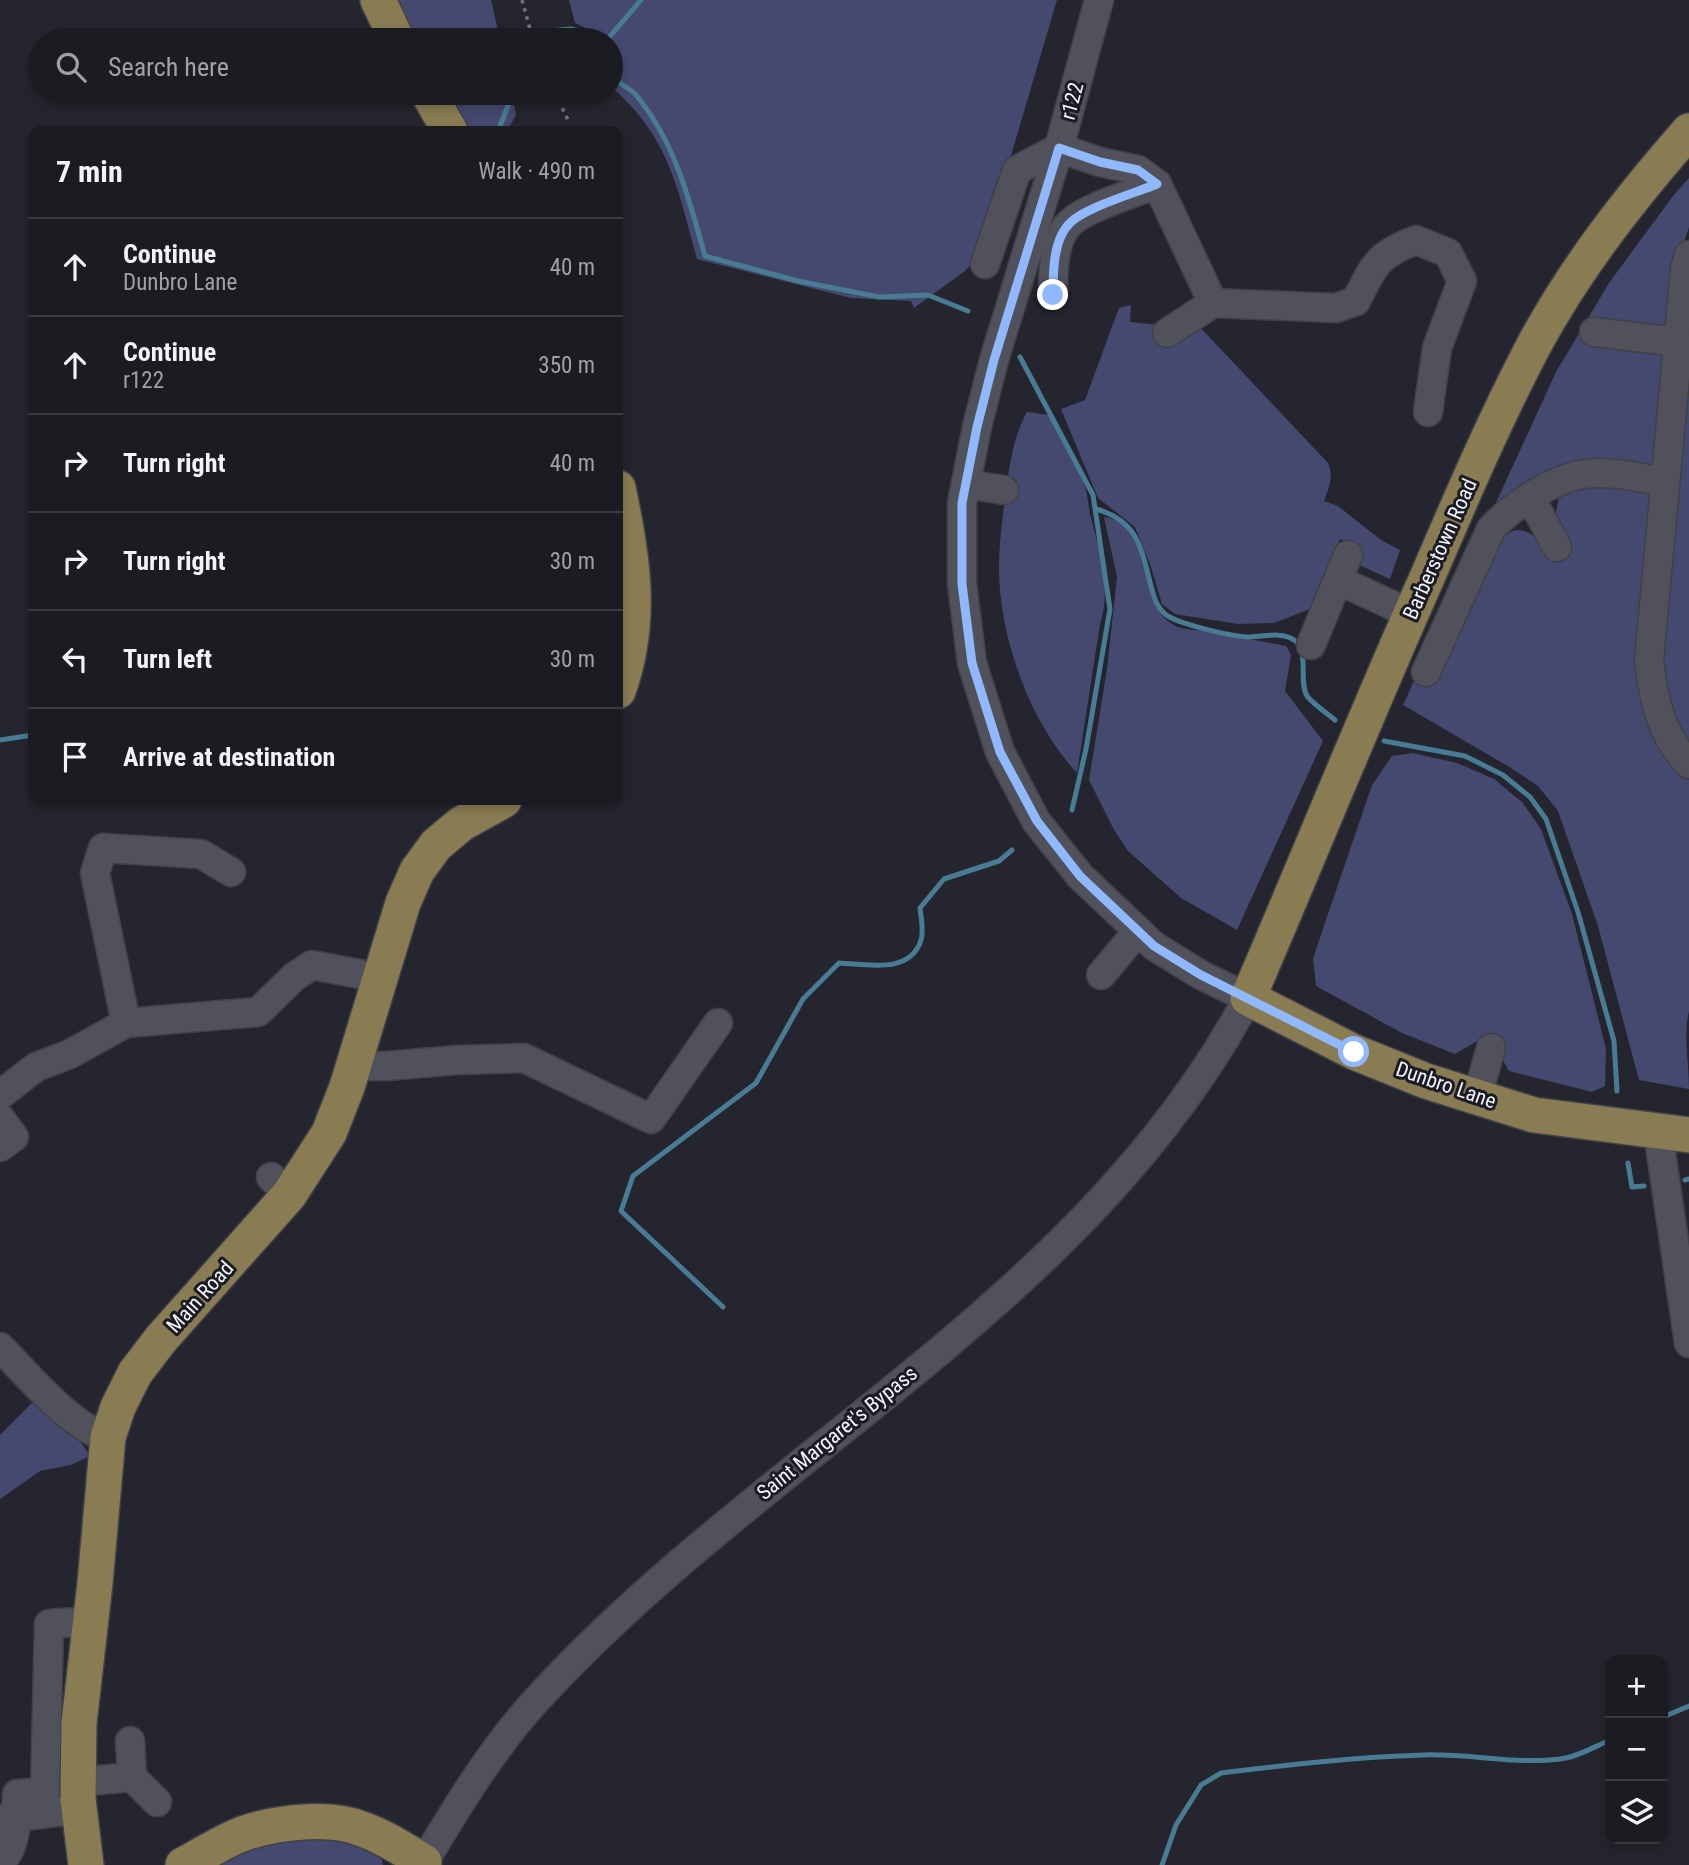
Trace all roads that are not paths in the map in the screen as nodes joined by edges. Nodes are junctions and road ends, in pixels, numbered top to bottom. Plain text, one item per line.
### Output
1 (378, 0) edge
2 (1100, 0) edge
3 (391, 28) edge
4 (435, 105) edge
5 (447, 126) edge
6 (1689, 131) edge
7 (1059, 148) junction
8 (1157, 184) junction
9 (1689, 255) edge
10 (985, 264) dead end
11 (1053, 295) dead end
12 (1213, 303) junction
13 (1594, 332) dead end
14 (1167, 333) dead end
15 (1678, 342) junction
16 (1682, 379) edge
17 (1428, 412) dead end
18 (1665, 482) junction
19 (966, 484) junction
20 (1004, 490) dead end
21 (1530, 496) junction
22 (623, 515) edge
23 (1557, 547) dead end
24 (1411, 614) junction
25 (1311, 645) dead end
26 (1426, 673) dead end
27 (623, 677) edge
28 (1689, 764) edge
29 (495, 805) edge
30 (232, 872) dead end
31 (1138, 931) junction
32 (1101, 975) dead end
33 (381, 978) junction
34 (1248, 998) junction
35 (126, 1023) junction
36 (718, 1023) dead end
37 (1491, 1048) dead end
38 (354, 1066) junction
39 (0, 1095) edge
40 (1477, 1097) junction
41 (0, 1118) edge
42 (1673, 1134) edge
43 (0, 1147) edge
44 (1689, 1343) edge
45 (0, 1348) edge
46 (108, 1437) junction
47 (130, 1741) dead end
48 (132, 1777) junction
49 (70, 1793) junction
50 (157, 1802) dead end
51 (8, 1819) edge
52 (0, 1862) edge
53 (423, 1863) edge
54 (86, 1865) edge
55 (183, 1865) edge

1 - 3 main road
2 - 7 street, r122
4 - 5 main road
6 - 24 main road, Barberstown Road
7 - 8 street
7 - 10 street
7 - 19 street, r122
8 - 11 street
8 - 12 street
9 - 15 street
12 - 14 street
12 - 17 street
13 - 15 street
15 - 16 street
16 - 18 street
18 - 21 street
18 - 28 street
19 - 20 street
19 - 31 street, r122
21 - 23 street
21 - 26 street
22 - 27 main road
24 - 25 street
24 - 34 main road, Barberstown Road
29 - 33 main road, Main Road
30 - 35 street
31 - 32 street
31 - 34 street, r122
33 - 35 street
33 - 38 main road, Main Road
34 - 40 main road, Dunbro Lane
34 - 53 street, Saint Margaret's Bypass
35 - 39 street
36 - 38 street
37 - 40 street
38 - 46 main road, Main Road
40 - 42 main road, Dunbro Lane
41 - 43 street
42 - 44 street, Dunbro Lane
45 - 46 street
46 - 49 main road, Main Road
47 - 48 street
48 - 49 street
48 - 50 street
49 - 51 street
49 - 51 street
49 - 54 main road, Main Road
51 - 52 street
53 - 55 main road

